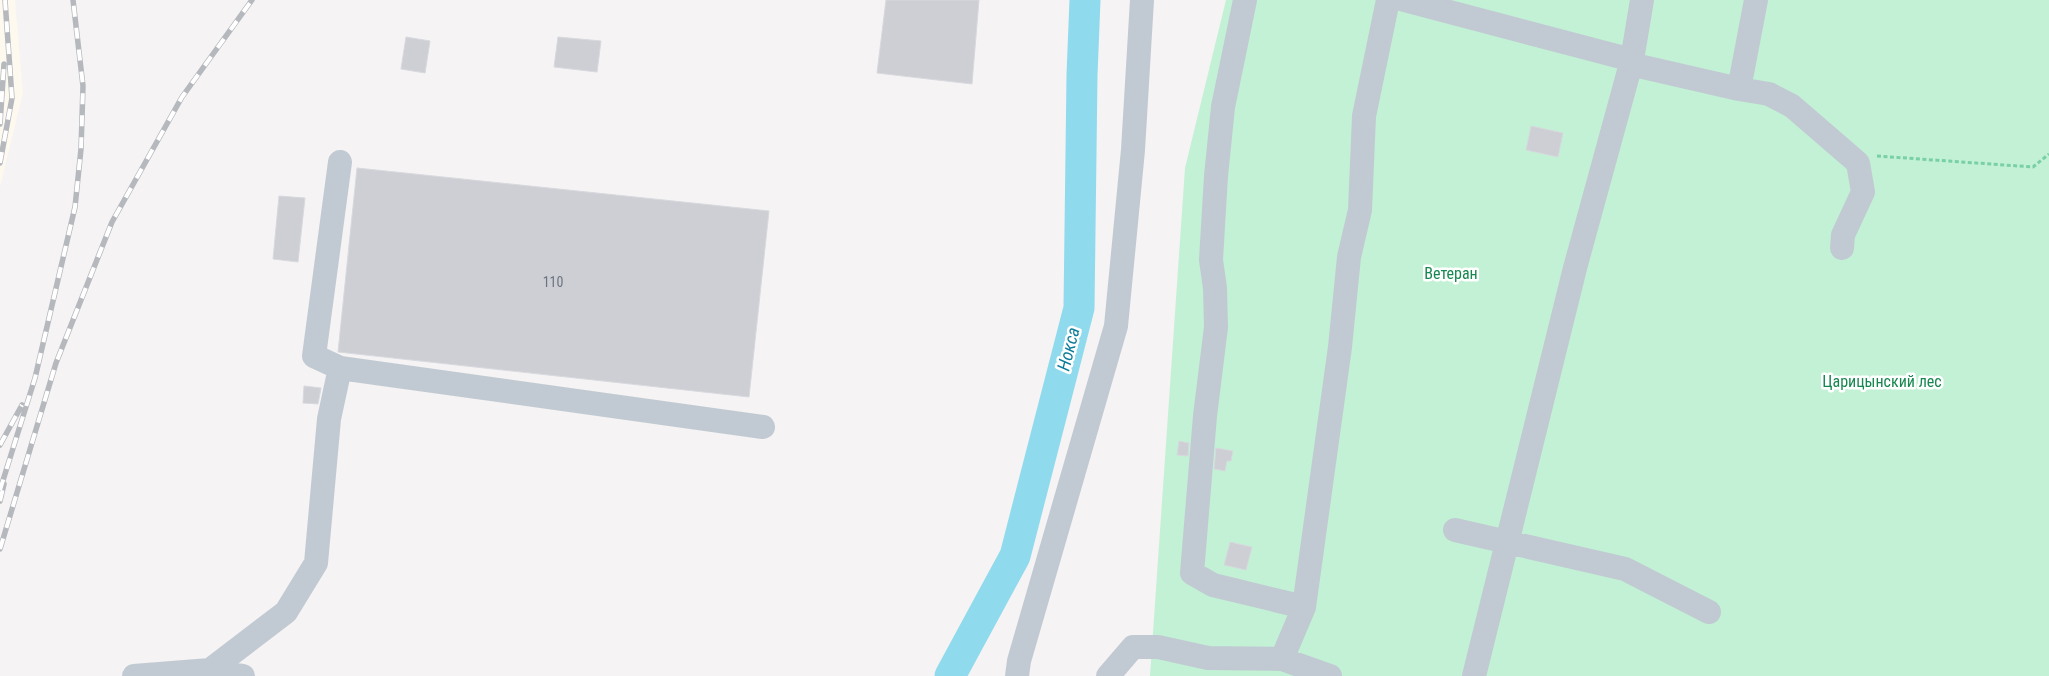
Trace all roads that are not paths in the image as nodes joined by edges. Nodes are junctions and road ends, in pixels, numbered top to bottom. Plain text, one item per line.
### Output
1 (1142, 0) edge
2 (1246, 0) edge
3 (1388, 0) edge
4 (1404, 0) edge
5 (1642, 0) edge
6 (1756, 0) edge
7 (1631, 62) junction
8 (1738, 89) junction
9 (340, 162) dead end
10 (1842, 248) dead end
11 (340, 368) junction
12 (763, 427) dead end
13 (1455, 530) dead end
14 (1507, 543) junction
15 (1304, 607) junction
16 (1709, 612) dead end
17 (1282, 659) junction
18 (210, 670) junction
19 (134, 676) edge
20 (243, 676) edge
21 (1016, 676) edge
22 (1108, 676) edge
23 (1330, 676) edge
24 (1474, 676) edge

1 - 21 street
2 - 15 street
3 - 15 street
4 - 7 street
5 - 7 street
6 - 8 street
7 - 8 street
7 - 14 street
8 - 10 street
9 - 11 street
11 - 12 street
11 - 18 street
13 - 14 street
14 - 16 street
14 - 24 street
15 - 17 street
17 - 22 street
17 - 23 street
18 - 19 street
18 - 20 street

